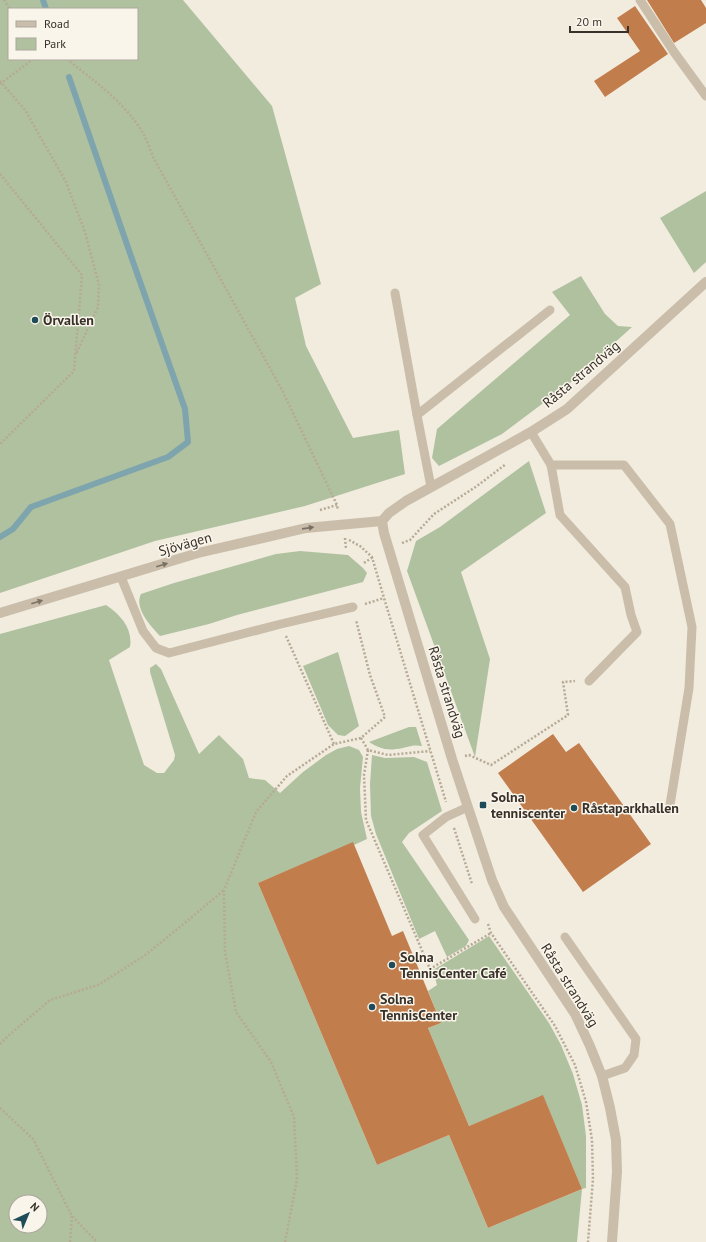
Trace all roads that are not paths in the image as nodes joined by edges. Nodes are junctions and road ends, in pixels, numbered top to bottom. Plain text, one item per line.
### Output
1 (640, 0) edge
2 (706, 96) edge
3 (706, 282) edge
4 (395, 293) dead end
5 (550, 310) dead end
6 (417, 415) junction
7 (531, 432) junction
8 (551, 465) junction
9 (431, 487) junction
10 (382, 521) junction
11 (121, 577) junction
12 (353, 608) road end
13 (0, 614) edge
14 (589, 681) dead end
15 (670, 805) dead end
16 (468, 807) junction
17 (475, 919) dead end
18 (565, 937) dead end
19 (602, 1076) junction
20 (612, 1242) edge

1 - 2 lane
3 - 7 street, Råsta strandväg
4 - 6 lane
5 - 6 lane
6 - 9 lane
7 - 8 lane
7 - 9 street, Råsta strandväg
8 - 14 lane
8 - 15 lane
9 - 10 street, Råsta strandväg
11 -> 10 street, Sjövägen
10 - 16 street, Råsta strandväg
11 - 12 lane
13 -> 11 street, Sjövägen
16 - 17 lane
16 - 19 street, Råsta strandväg
18 - 19 lane
19 - 20 street, Råsta strandväg

